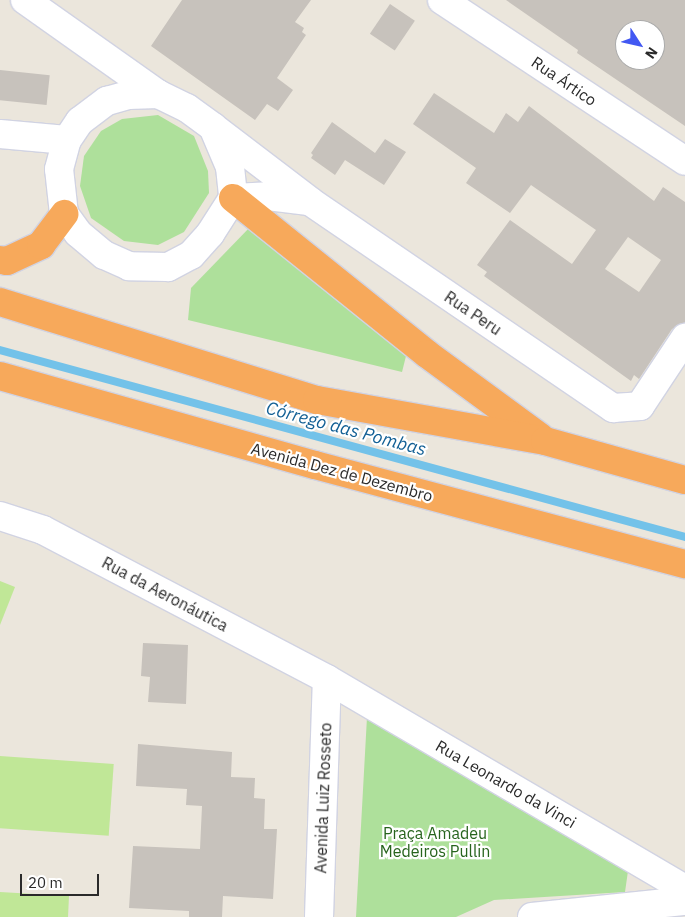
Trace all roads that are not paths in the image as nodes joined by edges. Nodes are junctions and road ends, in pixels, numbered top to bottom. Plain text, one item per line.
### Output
1 (25, 0) edge
2 (442, 0) edge
3 (94, 51) junction
4 (158, 94) junction
5 (107, 101) junction
6 (213, 128) junction
7 (0, 134) edge
8 (66, 140) junction
9 (685, 161) edge
10 (233, 198) junction
11 (311, 202) junction
12 (64, 214) junction
13 (0, 260) edge
14 (0, 302) edge
15 (685, 338) edge
16 (0, 376) edge
17 (545, 440) junction
18 (685, 480) edge
19 (0, 516) edge
20 (685, 564) edge
21 (327, 679) junction
22 (685, 889) edge
23 (685, 901) edge
24 (320, 917) edge
25 (532, 917) edge

1 - 3 street
2 - 9 street, Rua Ártico
3 - 4 street
3 - 5 street
4 - 5 street
4 - 6 street
5 - 8 street
6 - 10 street
6 - 11 street, Rua Peru
7 - 8 street
8 - 12 street
10 - 11 street, Rua Peru
10 - 12 street
10 - 17 highway
11 - 15 street, Rua Peru
12 - 13 highway
14 - 17 highway
16 - 20 highway, Avenida Dez de Dezembro
17 - 18 highway
19 - 21 street, Rua da Aeronáutica
21 - 22 street, Rua Leonardo da Vinci
21 - 24 street, Avenida Luiz Rosseto
23 - 25 street

